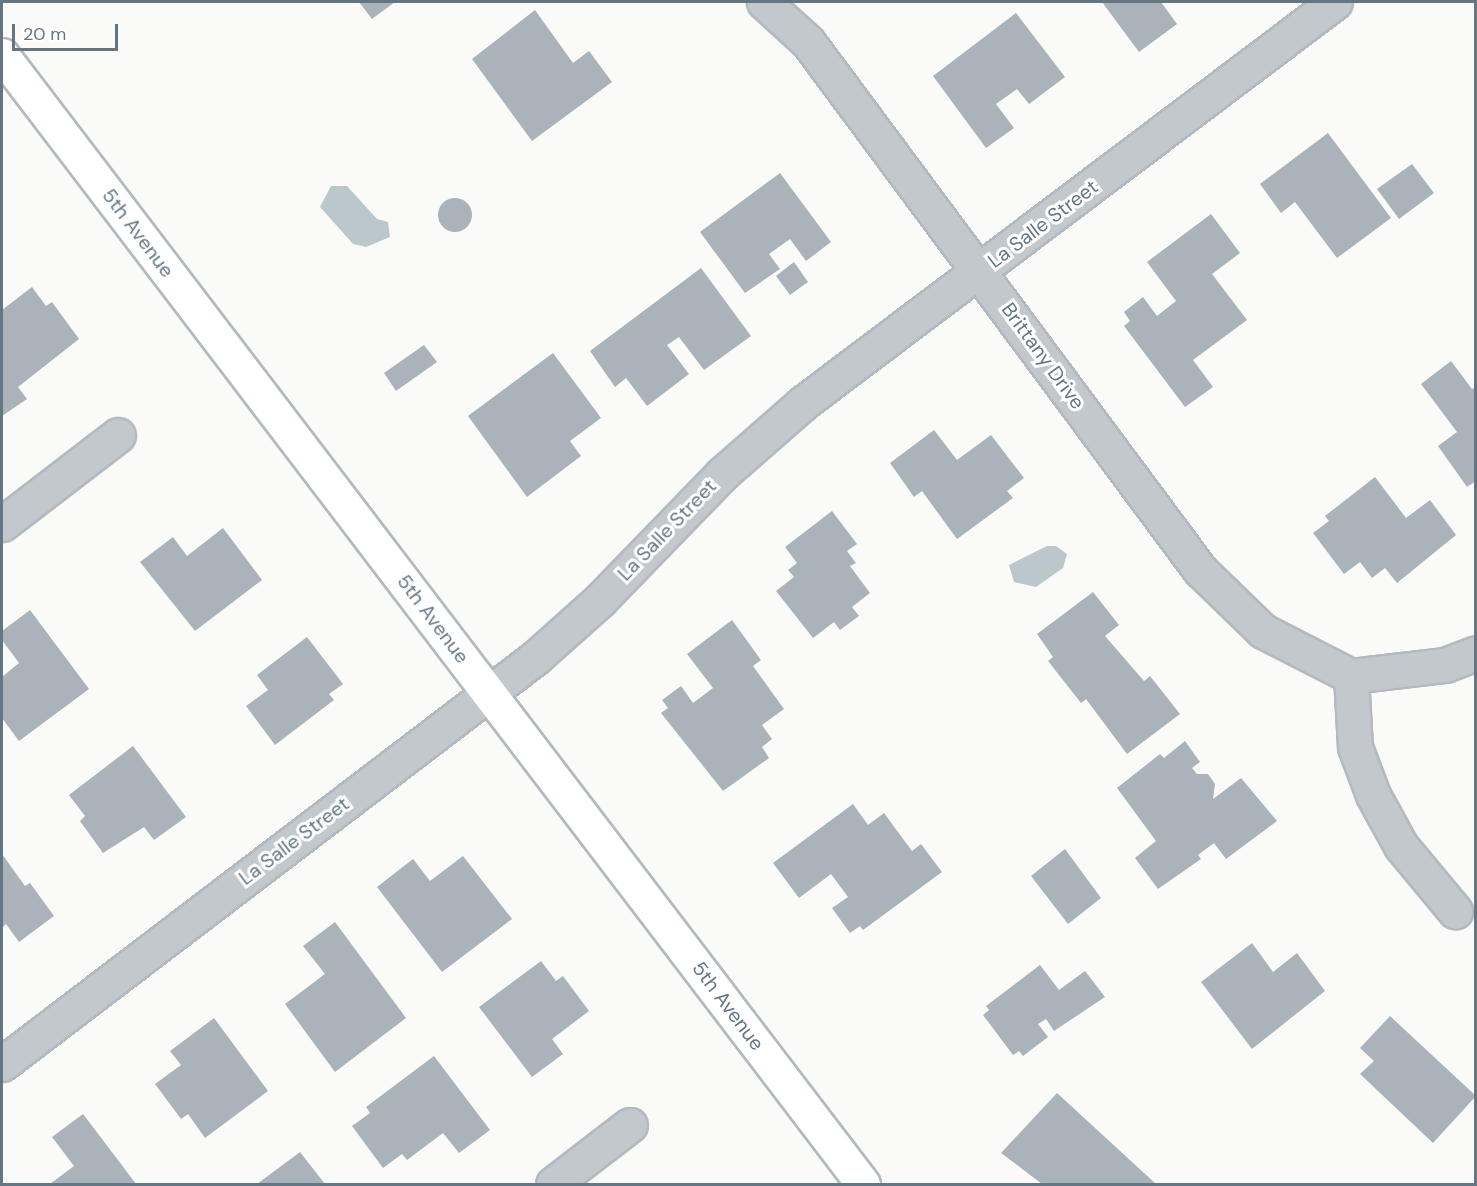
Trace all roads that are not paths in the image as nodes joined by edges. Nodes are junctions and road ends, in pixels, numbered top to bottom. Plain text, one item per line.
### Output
1 (764, 2) edge
2 (1335, 2) edge
3 (2, 55) edge
4 (981, 271) junction
5 (118, 435) dead end
6 (2, 524) edge
7 (1476, 653) edge
8 (1351, 676) junction
9 (490, 692) junction
10 (1455, 910) dead end
11 (2, 1064) edge
12 (630, 1125) dead end
13 (553, 1185) edge
14 (864, 1185) edge

1 - 4 street, Brittany Drive
2 - 4 street, La Salle Street
3 - 9 main road, 5th Avenue
4 - 8 street, Brittany Drive
4 - 9 street, La Salle Street
5 - 6 street
7 - 8 street
8 - 10 street
9 - 11 street, La Salle Street
9 - 14 main road, 5th Avenue
12 - 13 street

